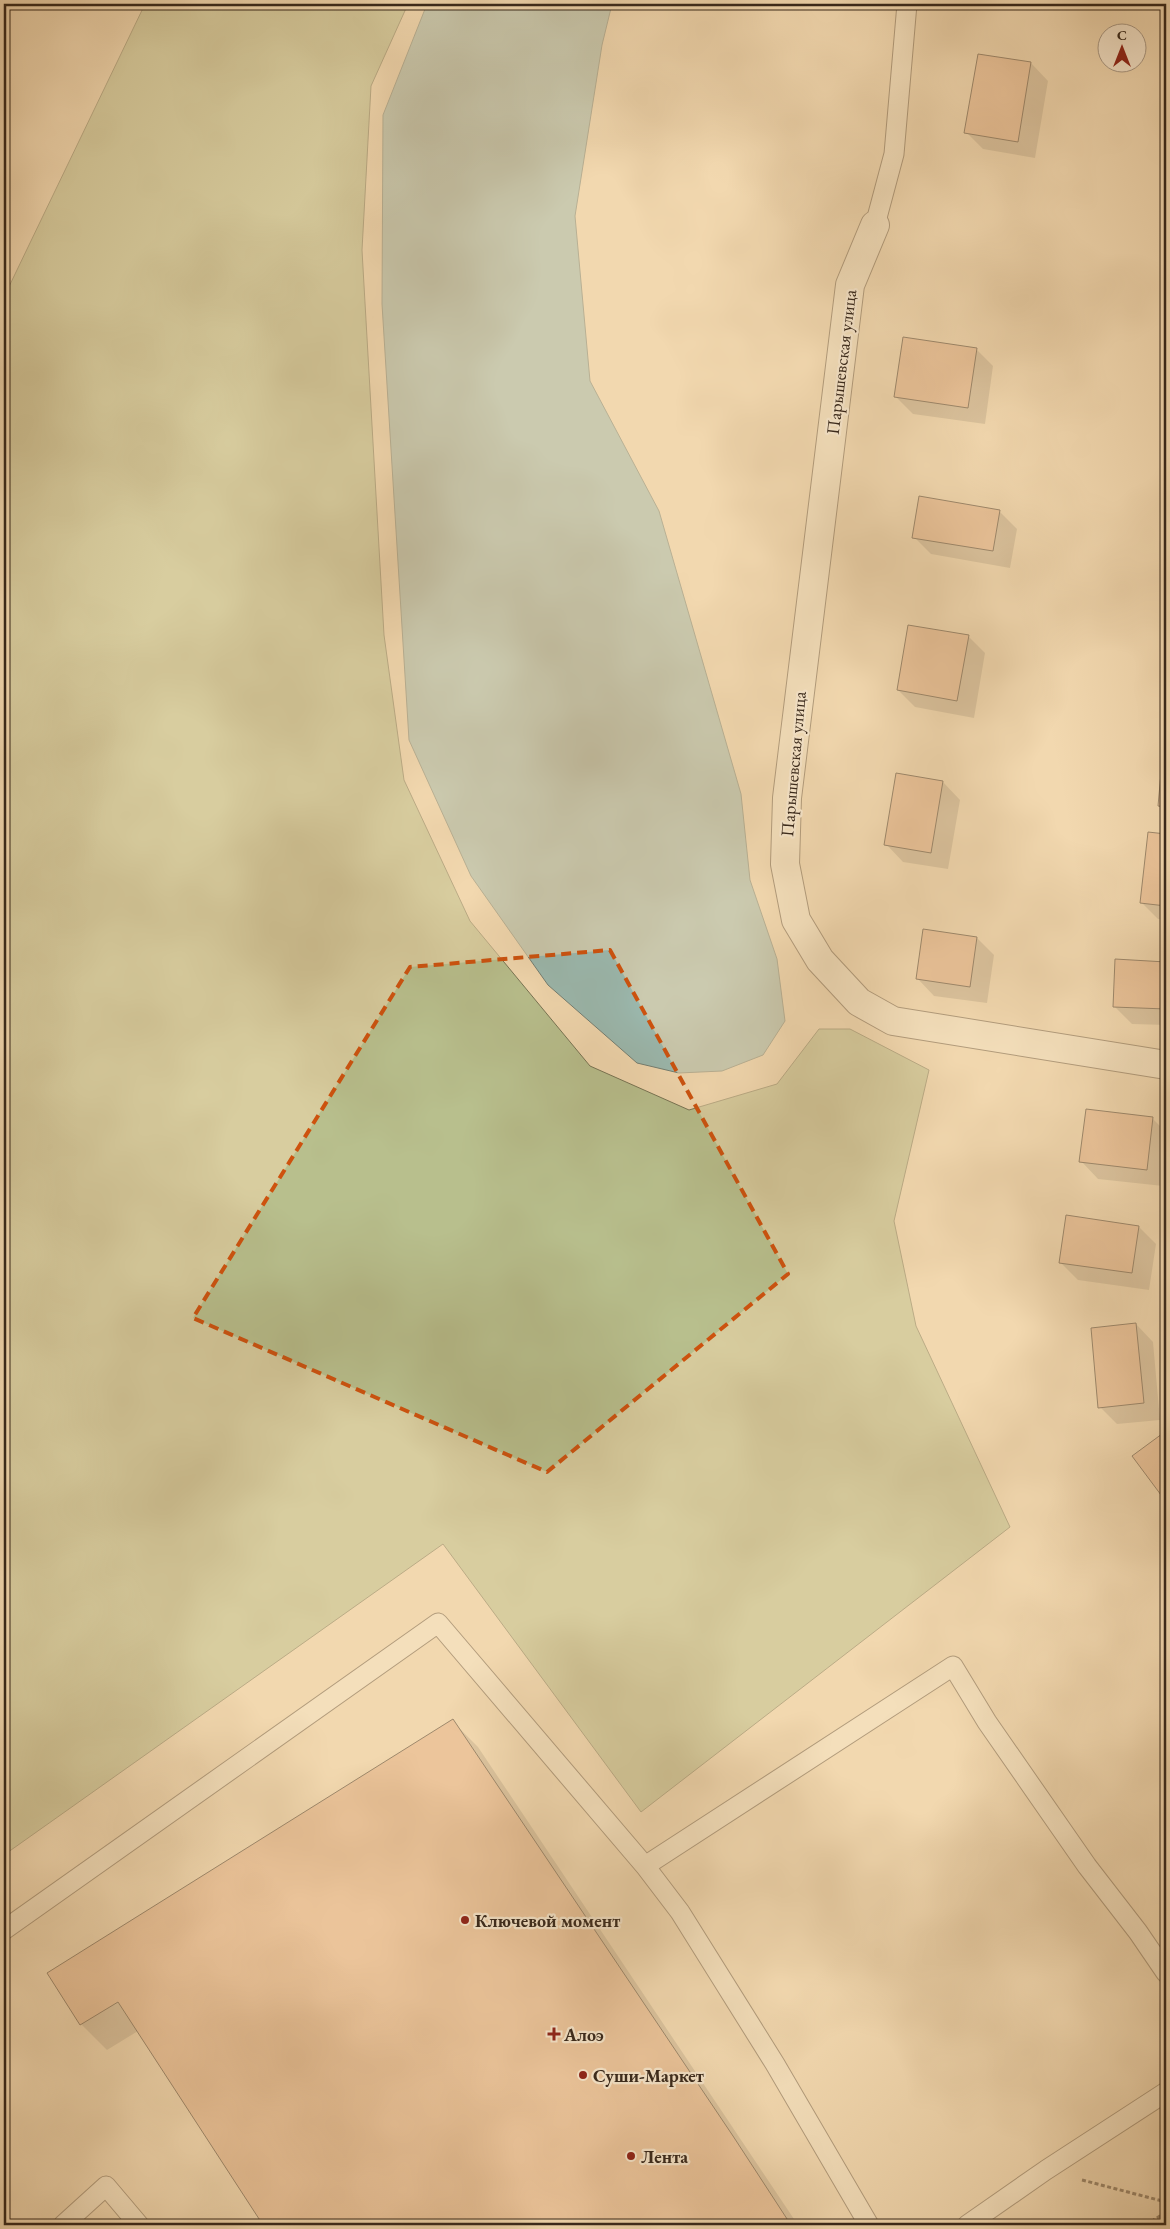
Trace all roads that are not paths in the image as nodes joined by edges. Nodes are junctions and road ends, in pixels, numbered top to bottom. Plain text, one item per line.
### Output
1 (907, 4) edge
2 (875, 225) joint
3 (1166, 1065) edge
4 (645, 1866) junction
5 (4, 1930) edge
6 (1166, 1973) edge
7 (1166, 2092) edge
8 (63, 2225) edge
9 (139, 2225) edge
10 (869, 2225) edge
11 (967, 2225) edge

1 - 2 lane
2 - 3 street, Парышевская улица
4 - 5 lane
4 - 6 lane
4 - 10 lane
7 - 11 lane
8 - 9 lane

